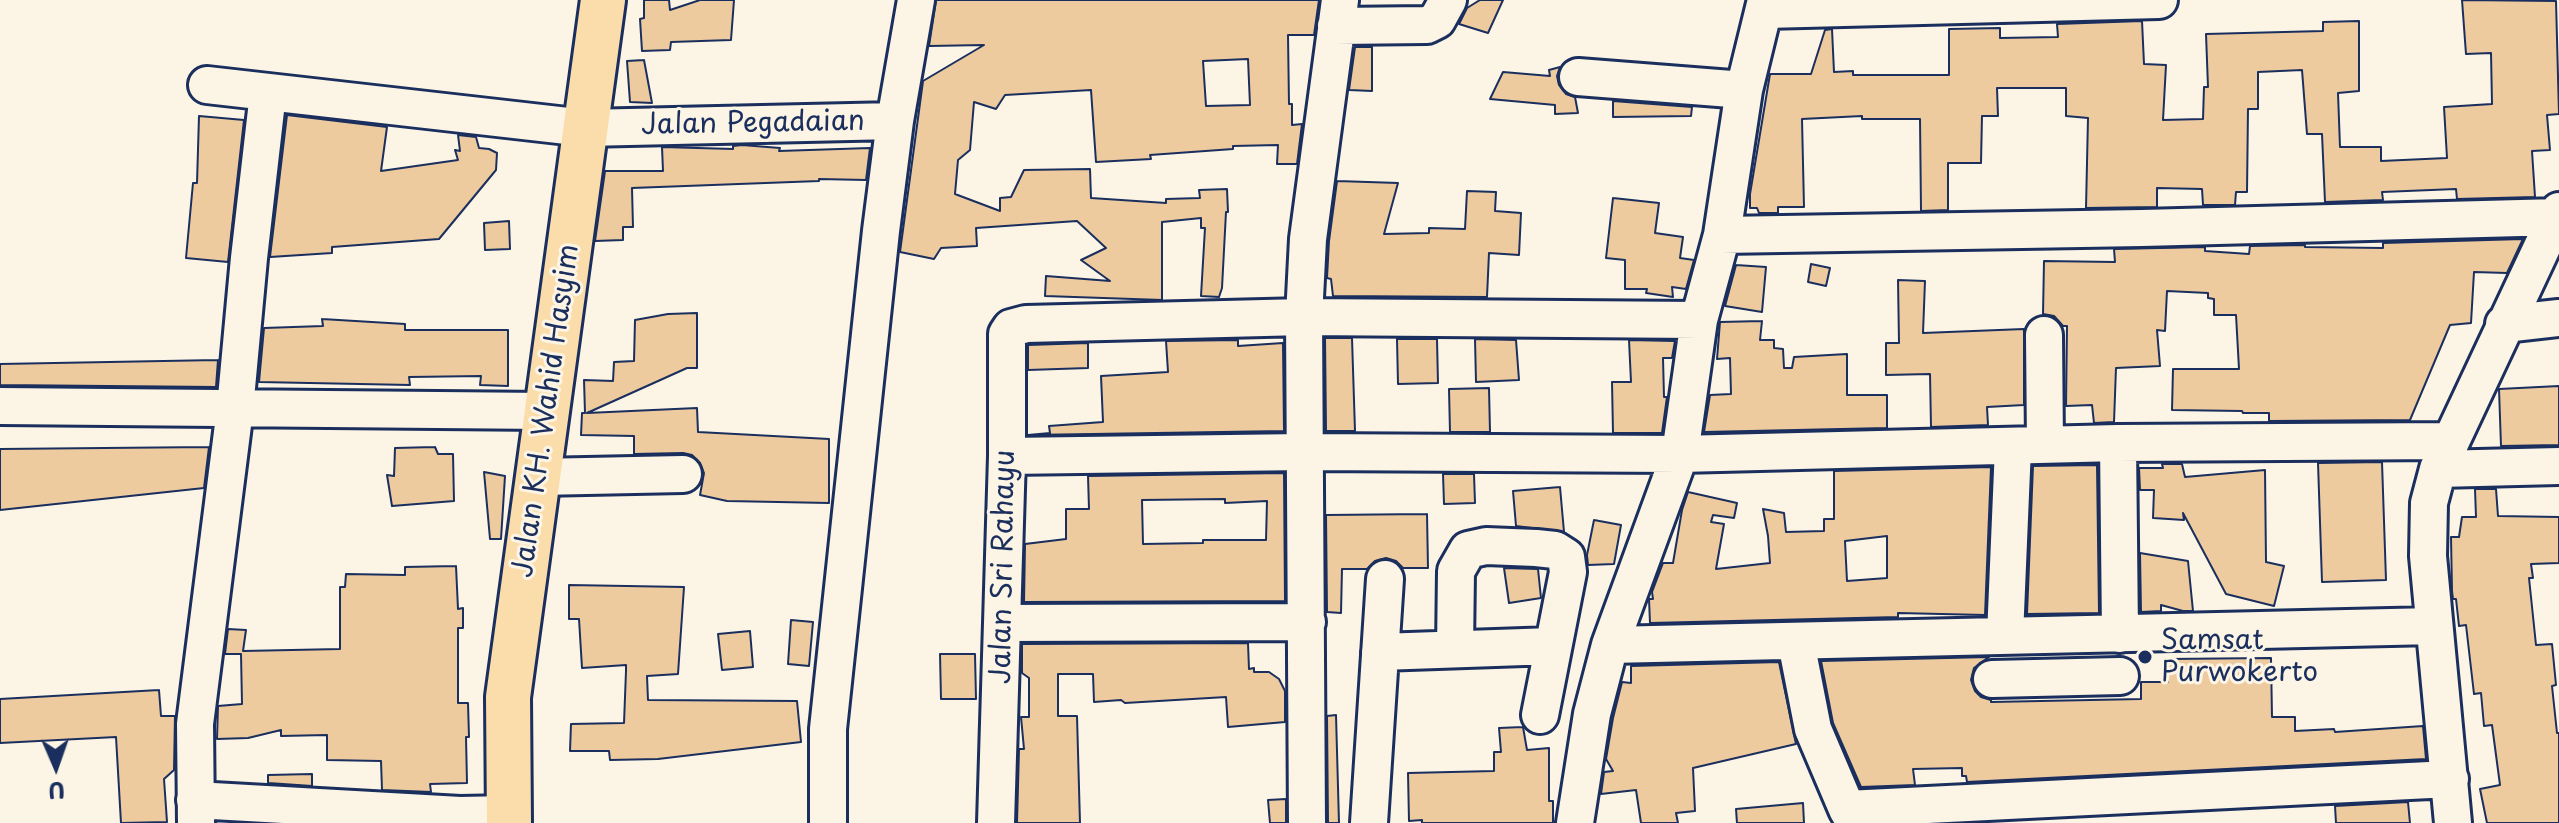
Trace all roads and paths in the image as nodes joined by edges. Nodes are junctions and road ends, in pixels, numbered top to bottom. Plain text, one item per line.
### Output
1 (603, 0) edge
2 (916, 0) edge
3 (1448, 0) edge
4 (2159, 0) edge
5 (1766, 5) edge
6 (1338, 13) edge
7 (1578, 77) dead end
8 (207, 85) dead end
9 (1744, 90) junction
10 (268, 93) junction
11 (895, 121) junction
12 (585, 128) junction
13 (2558, 215) edge
14 (1722, 235) junction
15 (1304, 317) junction
16 (2559, 318) edge
17 (1699, 320) junction
18 (2504, 324) junction
19 (2044, 335) dead end
20 (0, 406) edge
21 (235, 409) junction
22 (547, 411) junction
23 (2118, 443) junction
24 (2029, 446) junction
25 (1304, 452) junction
26 (1680, 454) junction
27 (2444, 455) junction
28 (1007, 456) junction
29 (2559, 466) edge
30 (683, 474) dead end
31 (538, 477) junction
32 (1385, 579) dead end
33 (1307, 622) junction
34 (1003, 623) junction
35 (2434, 626) junction
36 (2120, 634) junction
37 (2020, 636) junction
38 (1796, 642) junction
39 (1610, 645) junction
40 (1553, 646) junction
41 (1455, 649) junction
42 (1380, 652) junction
43 (2120, 676) dead end
44 (2034, 677) junction
45 (1992, 679) dead end
46 (1540, 715) dead end
47 (2450, 779) junction
48 (196, 811) edge
49 (1851, 816) edge
50 (509, 818) edge
51 (828, 823) edge
52 (996, 823) edge
53 (1307, 823) edge
54 (1369, 823) edge
55 (1575, 823) edge
56 (2453, 823) edge

1 - 12 main road, Jalan KH. Wahid Hasyim
2 - 11 street, Jalan Pegadaian
3 - 6 street
4 - 5 street
5 - 9 street
6 - 15 street
7 - 9 street
8 - 10 street, Jalan Pegadaian
9 - 14 street
10 - 12 street, Jalan Pegadaian
10 - 21 street
11 - 12 street, Jalan Pegadaian
11 - 51 street
12 - 22 main road, Jalan KH. Wahid Hasyim
13 - 14 street
13 - 18 street
14 - 17 street
15 - 17 street
15 - 25 street
15 - 28 street, Jalan Sri Rahayu
16 - 18 street
17 - 26 street
18 - 27 street
19 - 24 street
20 - 21 street
21 - 22 street
21 - 48 street
22 - 31 main road, Jalan KH. Wahid Hasyim
23 - 24 street
23 - 27 street
23 - 36 street
24 - 26 street
24 - 37 street
25 - 26 street
25 - 28 street
25 - 33 street
26 - 39 street
27 - 29 street
27 - 35 street
28 - 34 street, Jalan Sri Rahayu
30 - 31 street
31 - 50 main road, Jalan KH. Wahid Hasyim
32 - 42 street
33 - 34 street
33 - 53 street
34 - 52 street, Jalan Sri Rahayu
35 - 36 street
35 - 47 street
36 - 37 street
37 - 38 street
37 - 44 street
38 - 39 street
38 - 49 street
39 - 55 street
40 - 41 street
40 - 41 street
40 - 46 street
41 - 42 street
42 - 54 street
43 - 44 street
44 - 45 street
47 - 49 street
47 - 56 street
48 - 50 street

